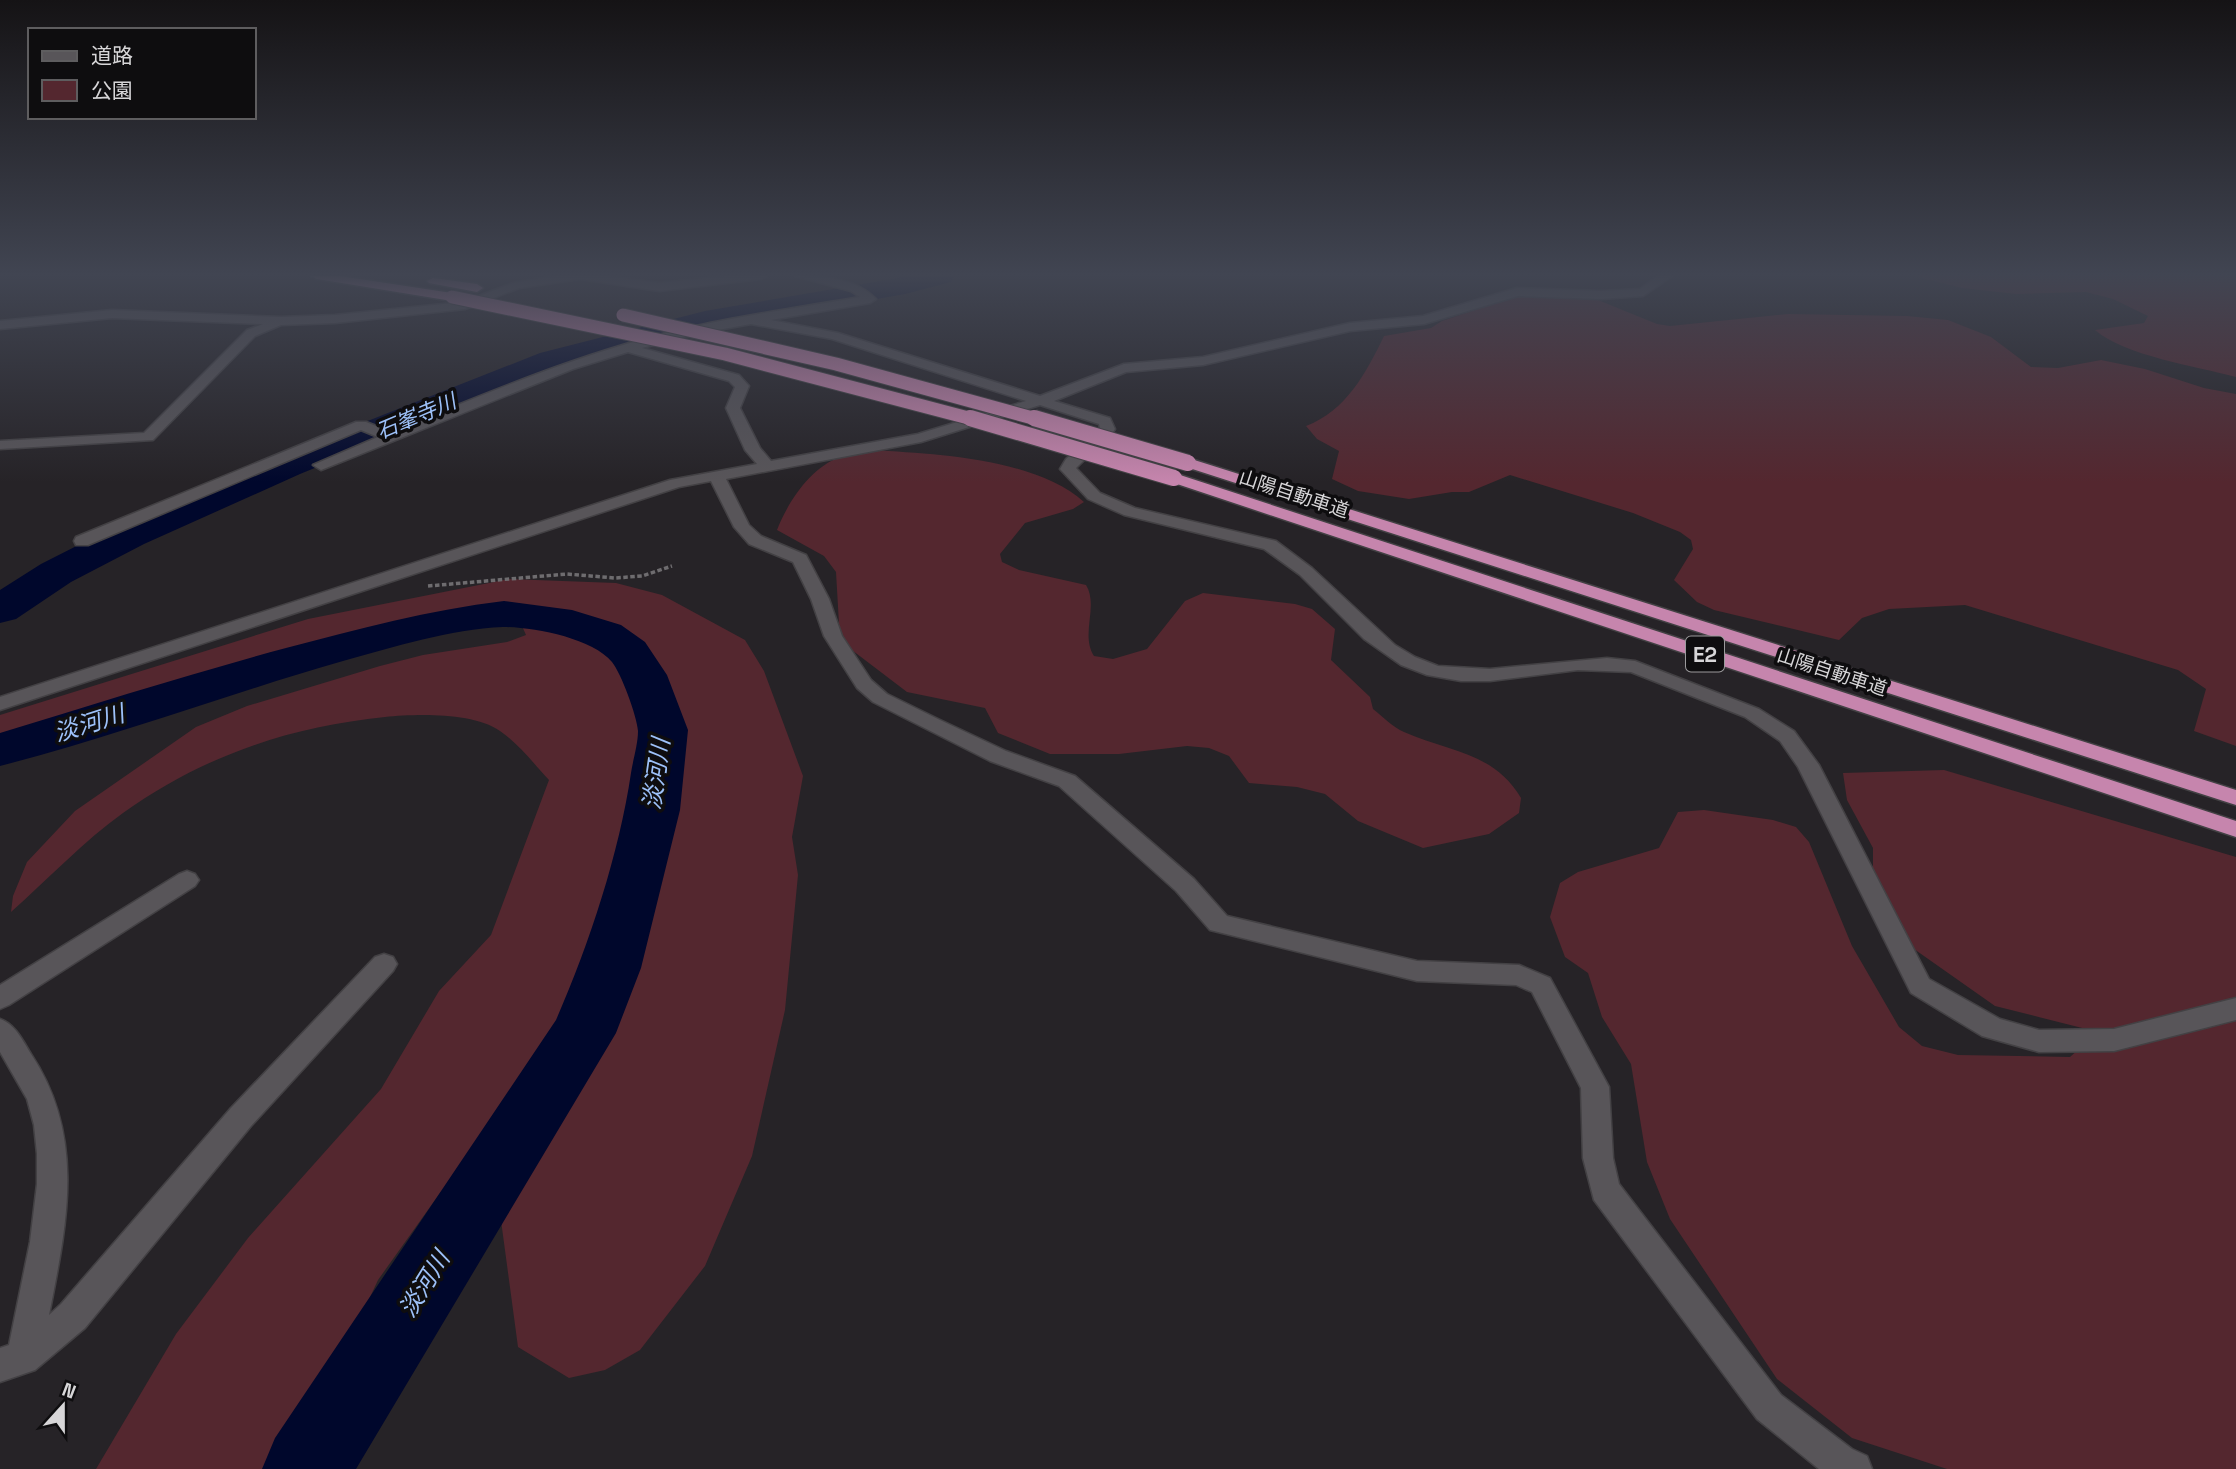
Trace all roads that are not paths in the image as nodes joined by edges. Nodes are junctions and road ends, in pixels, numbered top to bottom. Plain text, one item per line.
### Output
1 (240, 345) edge
2 (641, 345) edge
3 (690, 345) edge
4 (757, 345) edge
5 (859, 345) edge
6 (1274, 345) edge
7 (629, 348) junction
8 (1043, 400) junction
9 (389, 436) junction
10 (0, 445) edge
11 (321, 465) dead end
12 (766, 465) junction
13 (716, 475) junction
14 (82, 541) dead end
15 (0, 704) edge
16 (2236, 798) edge
17 (2236, 829) edge
18 (187, 880) dead end
19 (384, 964) dead end
20 (0, 998) edge
21 (2236, 1009) edge
22 (0, 1030) edge
23 (12, 1362) edge
24 (1854, 1469) edge

1 - 10 street
2 - 7 street
3 - 17 highway, 山陽自動車道 / E2, bridge
4 - 16 highway, 山陽自動車道 / E2, bridge
5 - 8 street
6 - 8 street
7 - 9 street
7 - 12 street
8 - 12 street
8 - 21 street
9 - 11 street
9 - 14 street
12 - 13 street
13 - 15 street
13 - 24 street
18 - 20 street
19 - 23 street
22 - 23 street

